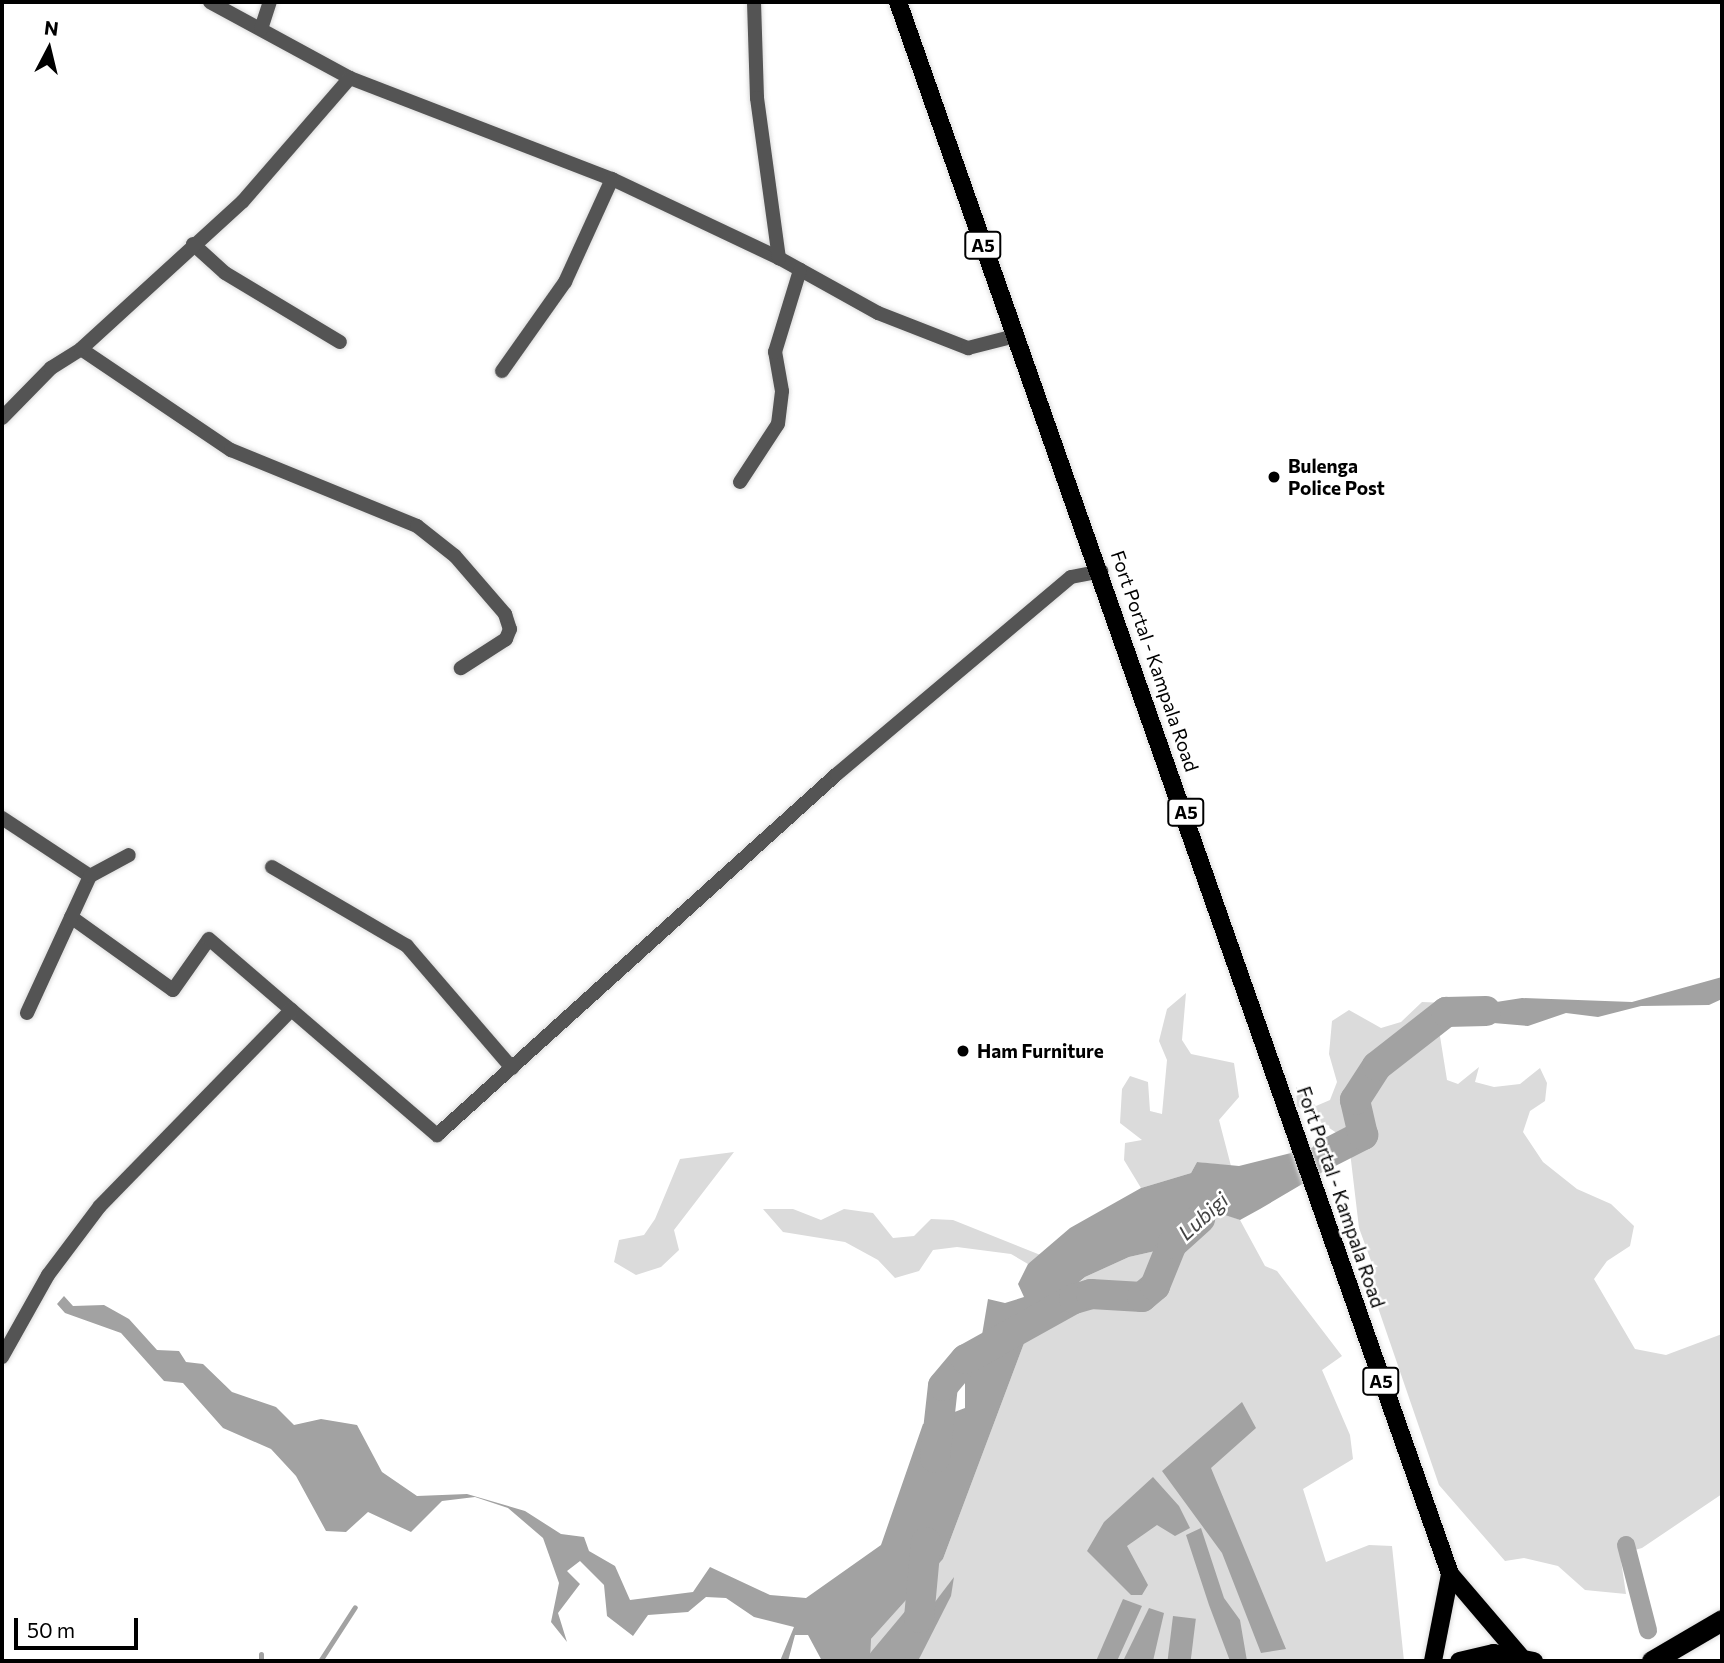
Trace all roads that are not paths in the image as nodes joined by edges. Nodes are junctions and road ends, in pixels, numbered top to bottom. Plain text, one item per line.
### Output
1 (210, 2) edge
2 (270, 2) edge
3 (754, 2) edge
4 (898, 2) edge
5 (261, 29) junction
6 (351, 78) junction
7 (612, 179) junction
8 (192, 244) junction
9 (779, 258) junction
10 (800, 270) junction
11 (1014, 336) junction
12 (341, 342) dead end
13 (81, 349) junction
14 (502, 371) dead end
15 (2, 418) edge
16 (740, 482) dead end
17 (1101, 570) junction
18 (461, 668) dead end
19 (2, 818) edge
20 (129, 855) dead end
21 (272, 867) dead end
22 (90, 876) junction
23 (71, 917) junction
24 (291, 1010) junction
25 (27, 1013) dead end
26 (512, 1068) junction
27 (2, 1357) edge
28 (1450, 1574) junction
29 (1722, 1620) edge
30 (1526, 1659) edge
31 (1433, 1661) edge
32 (1459, 1661) edge
33 (1652, 1661) edge

1 - 5 street
2 - 5 street
3 - 9 street
4 - 11 main road, Fort Portal - Kampala Road / A5
5 - 6 street
6 - 7 street
6 - 8 street
7 - 9 street
7 - 14 street
8 - 12 street
8 - 13 street
9 - 10 street
10 - 11 street
10 - 16 street
11 - 17 main road, Fort Portal - Kampala Road / A5
13 - 15 street
13 - 18 street
17 - 26 street
17 - 28 main road, Fort Portal - Kampala Road / A5
19 - 22 street
20 - 22 street
21 - 26 street
22 - 23 street
23 - 24 street
23 - 25 street
24 - 26 street
24 - 27 street
28 - 30 main road, A5
28 - 31 main road
29 - 33 highway
30 - 32 highway, A5

